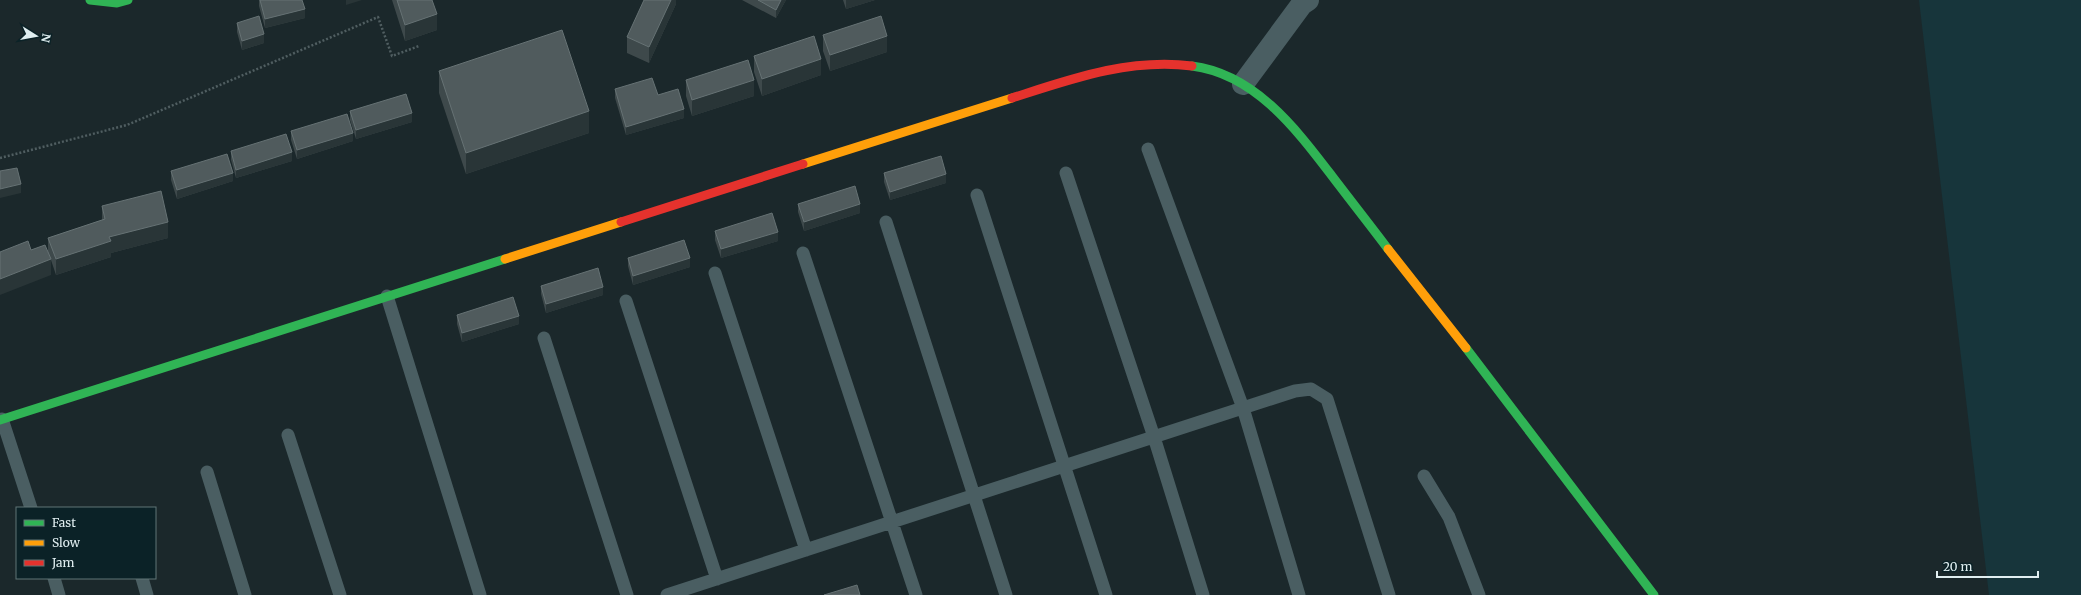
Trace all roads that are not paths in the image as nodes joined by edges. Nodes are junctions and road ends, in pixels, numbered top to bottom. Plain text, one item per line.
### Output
1 (90, 0) edge
2 (128, 0) edge
3 (1308, 0) edge
4 (1243, 84) junction
5 (1148, 149) dead end
6 (1066, 173) dead end
7 (976, 195) dead end
8 (886, 222) dead end
9 (803, 253) dead end
10 (715, 274) dead end
11 (387, 296) junction
12 (626, 301) dead end
13 (544, 338) dead end
14 (1243, 408) junction
15 (1, 420) edge
16 (288, 435) dead end
17 (1154, 437) junction
18 (1064, 466) junction
19 (208, 472) dead end
20 (1424, 476) dead end
21 (974, 496) junction
22 (31, 507) edge
23 (892, 522) junction
24 (806, 550) junction
25 (54, 579) edge
26 (142, 579) edge
27 (717, 579) junction
28 (59, 595) edge
29 (148, 595) edge
30 (245, 595) edge
31 (340, 595) edge
32 (480, 595) edge
33 (627, 595) edge
34 (667, 595) edge
35 (916, 595) edge
36 (1006, 595) edge
37 (1106, 595) edge
38 (1203, 595) edge
39 (1299, 595) edge
40 (1389, 595) edge
41 (1478, 595) edge
42 (1654, 595) edge

1 - 2 street
3 - 4 street
4 - 11 street
4 - 42 street
5 - 14 lane
6 - 17 lane
7 - 18 lane
8 - 21 lane
9 - 23 lane
10 - 24 lane
11 - 15 street
11 - 32 lane
12 - 27 lane
13 - 33 lane
14 - 17 lane
14 - 39 lane
14 - 40 lane
15 - 22 lane
16 - 31 lane
17 - 18 lane
17 - 38 lane
18 - 21 lane
18 - 37 lane
19 - 30 lane
20 - 41 lane
21 - 23 lane
21 - 36 lane
23 - 24 lane
23 - 35 lane
24 - 27 lane
25 - 28 lane
26 - 29 lane
27 - 34 lane

